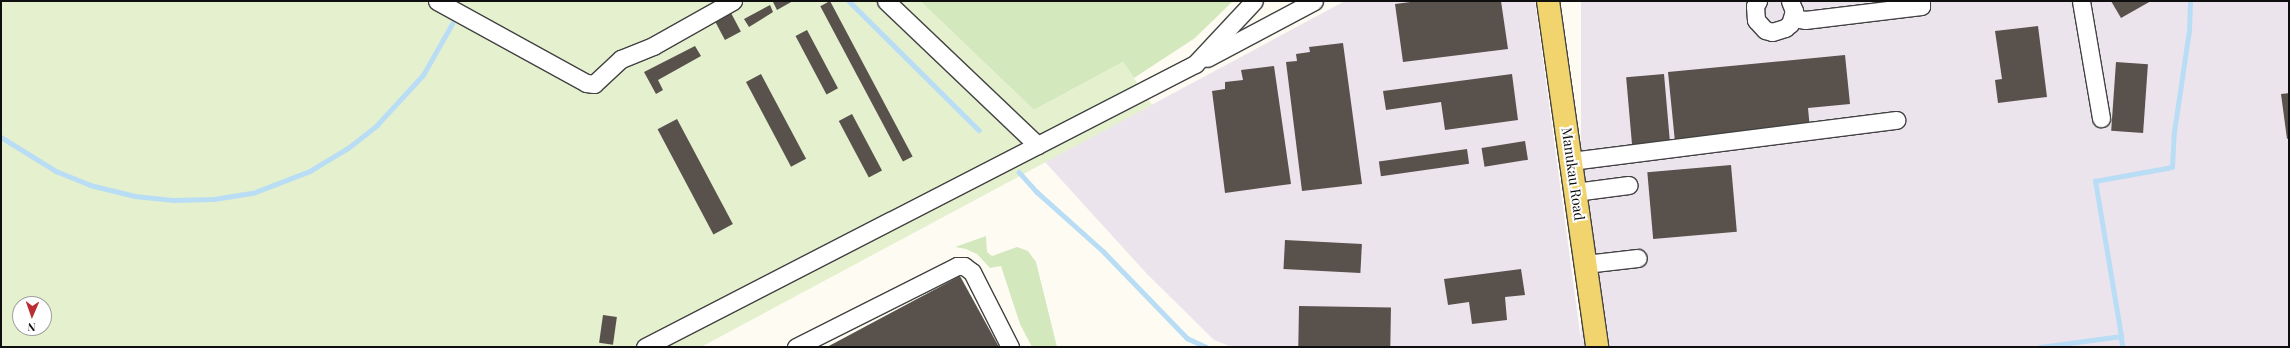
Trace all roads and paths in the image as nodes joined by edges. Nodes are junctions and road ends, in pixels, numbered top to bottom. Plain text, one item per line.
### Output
1 (437, 1) edge
2 (733, 1) edge
3 (886, 1) edge
4 (1254, 1) edge
5 (1314, 1) edge
6 (1548, 1) edge
7 (1758, 1) edge
8 (1790, 1) edge
9 (1921, 1) edge
10 (2081, 1) edge
11 (716, 5) edge
12 (1793, 18) junction
13 (1196, 64) junction
14 (2101, 118) dead end
15 (1896, 120) dead end
16 (1037, 145) junction
17 (1571, 161) junction
18 (1629, 185) dead end
19 (1575, 192) junction
20 (1638, 258) dead end
21 (1585, 264) junction
22 (645, 347) edge
23 (796, 347) edge
24 (1010, 347) edge
25 (1597, 347) edge

1 - 11 lane
2 - 11 lane
3 - 16 lane
4 - 13 lane
5 - 13 lane
6 - 17 main road, Manukau Road
7 - 12 lane
8 - 12 lane
9 - 12 lane
10 - 14 lane
13 - 16 lane
15 - 17 lane
16 - 22 lane
17 - 19 main road, Manukau Road
18 - 19 lane
19 - 21 main road, Manukau Road
20 - 21 lane
21 - 25 main road, Manukau Road
23 - 24 lane

